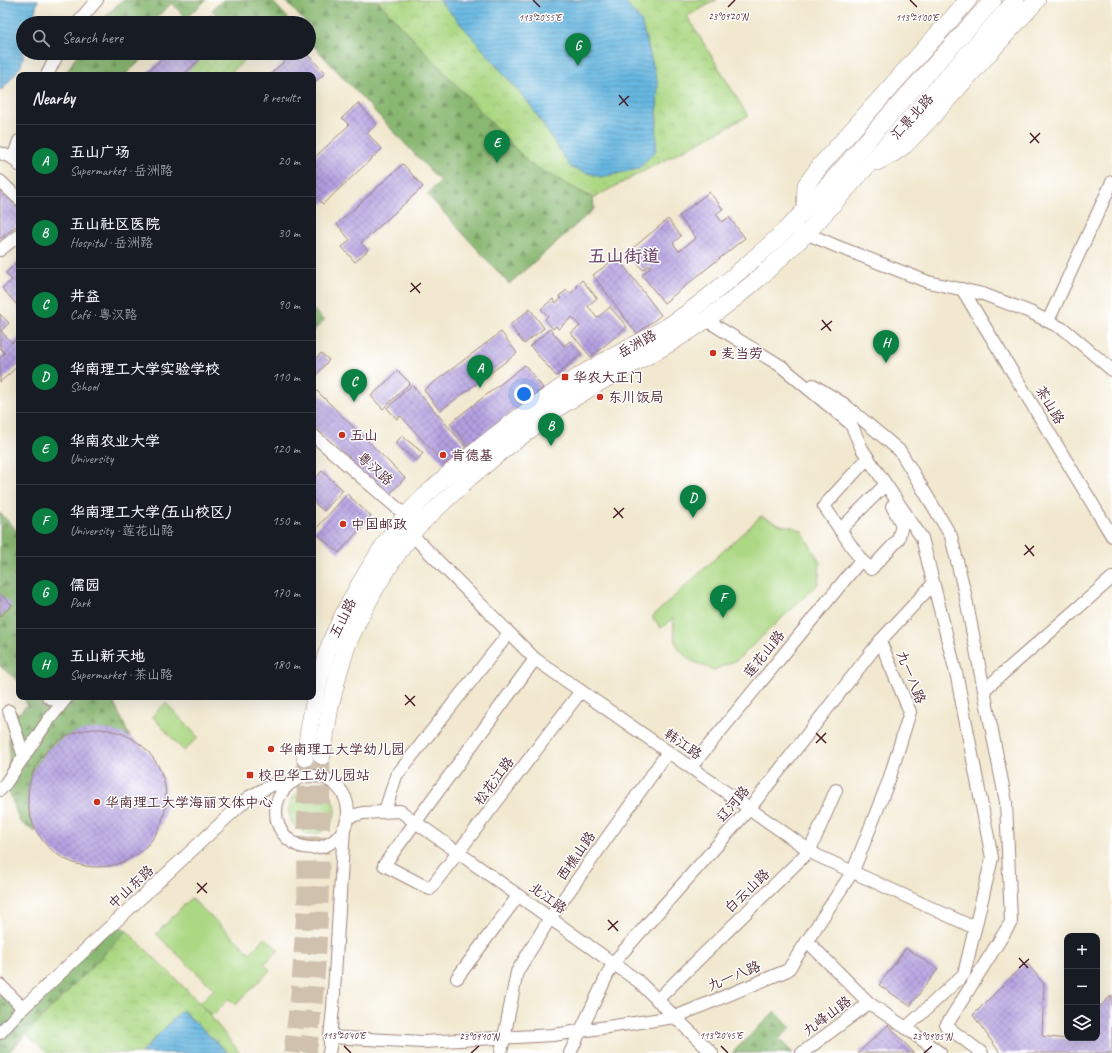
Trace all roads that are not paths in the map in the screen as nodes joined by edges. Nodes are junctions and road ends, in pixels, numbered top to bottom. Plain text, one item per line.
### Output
1 (97, 0) edge
2 (968, 0) edge
3 (993, 0) edge
4 (1016, 0) edge
5 (1037, 0) edge
6 (84, 16) edge
7 (54, 60) edge
8 (48, 72) edge
9 (0, 153) edge
10 (16, 161) edge
11 (864, 169) junction
12 (0, 180) edge
13 (1112, 182) edge
14 (16, 196) edge
15 (806, 210) junction
16 (789, 226) junction
17 (807, 233) junction
18 (16, 237) edge
19 (0, 250) edge
20 (962, 289) junction
21 (706, 320) junction
22 (1048, 321) junction
23 (781, 366) junction
24 (1112, 370) edge
25 (316, 438) edge
26 (864, 454) junction
27 (882, 488) junction
28 (412, 525) junction
29 (840, 530) junction
30 (1112, 536) edge
31 (861, 560) junction
32 (1112, 578) edge
33 (933, 584) junction
34 (509, 633) junction
35 (880, 641) junction
36 (535, 659) junction
37 (984, 690) junction
38 (581, 691) junction
39 (316, 692) edge
40 (65, 700) edge
41 (314, 700) edge
42 (9, 711) dead end
43 (668, 752) junction
44 (322, 756) tunnel mouth
45 (24, 757) junction
46 (305, 758) tunnel mouth
47 (691, 767) junction
48 (293, 782) junction
49 (0, 790) edge
50 (836, 790) dead end
51 (750, 808) junction
52 (385, 811) junction
53 (415, 822) junction
54 (346, 823) junction
55 (810, 850) junction
56 (458, 852) junction
57 (853, 872) junction
58 (518, 896) junction
59 (550, 918) junction
60 (975, 928) junction
61 (807, 941) junction
62 (613, 963) junction
63 (457, 978) dead end
64 (0, 985) edge
65 (657, 1000) junction
66 (870, 1003) junction
67 (23, 1008) junction
68 (675, 1017) junction
69 (906, 1028) junction
70 (581, 1031) junction
71 (0, 1033) edge
72 (330, 1037) junction
73 (504, 1038) junction
74 (422, 1042) junction
75 (329, 1053) edge
76 (430, 1053) edge
77 (501, 1053) edge
78 (570, 1053) edge
79 (712, 1053) edge
80 (802, 1053) edge
81 (940, 1053) edge
82 (982, 1053) edge

1 - 6 street
2 - 15 main road
3 - 15 main road, 汇景北路
4 - 11 main road, 汇景北路
5 - 11 main road
7 - 8 street
9 - 10 street
11 - 17 main road, 汇景北路
12 - 14 street
13 - 22 street
15 - 16 main road, 岳洲路
16 - 17 street
16 - 28 main road, 岳洲路
17 - 20 street
17 - 21 main road, 岳洲路
18 - 19 street
20 - 22 street
20 - 30 street, 茶山路
21 - 23 street
21 - 28 main road, 岳洲路
22 - 24 street
23 - 26 street
23 - 37 street
25 - 28 street, 粤汉路
26 - 27 street
26 - 29 street
26 - 33 street
27 - 29 street
27 - 31 street
28 - 34 street, 韩江路
28 - 39 main road, 五山路
28 - 44 main road, 五山路
29 - 31 street
31 - 47 street, 莲花山路
32 - 37 street
33 - 35 street, 辽河路
33 - 60 street
34 - 36 street, 韩江路
34 - 52 street
35 - 51 street, 辽河路
35 - 57 street, 九一八路
36 - 38 street, 韩江路
36 - 53 street
37 - 82 street
38 - 43 street, 韩江路
38 - 56 street, 松花江路
40 - 45 street
41 - 46 main road, 五山路
42 - 45 street
43 - 47 street, 韩江路
43 - 59 street, 西樵山路
45 - 49 street
47 - 51 street, 韩江路
48 - 54 street
48 - 54 street
48 - 67 street, 中山东路
50 - 55 street, 白云山路
51 - 55 street, 韩江路
51 - 62 street, 辽河路
52 - 53 street, 北江路
52 - 54 street, 北江路
53 - 56 street, 北江路
53 - 56 street, 松花江路
54 - 72 street
55 - 57 street, 韩江路
55 - 65 street, 白云山路
56 - 58 street, 北江路
57 - 60 street, 韩江路
57 - 61 street, 九一八路
58 - 59 street, 北江路
58 - 63 street
59 - 62 street, 北江路
59 - 73 street, 西樵山路
60 - 69 street
61 - 66 street
61 - 68 street, 九一八路
62 - 65 street, 北江路
62 - 70 street, 辽河路
64 - 67 street
65 - 68 street, 北江路
66 - 69 street
66 - 80 street, 九峰山路
67 - 71 street, 中山东路
68 - 70 street, 九一八路
68 - 79 street, 北江路
69 - 81 street
70 - 73 street, 九一八路
70 - 78 street, 辽河路
72 - 74 street, 九一八路
72 - 75 street
73 - 74 street, 九一八路
73 - 77 street, 西樵山路
74 - 76 street

